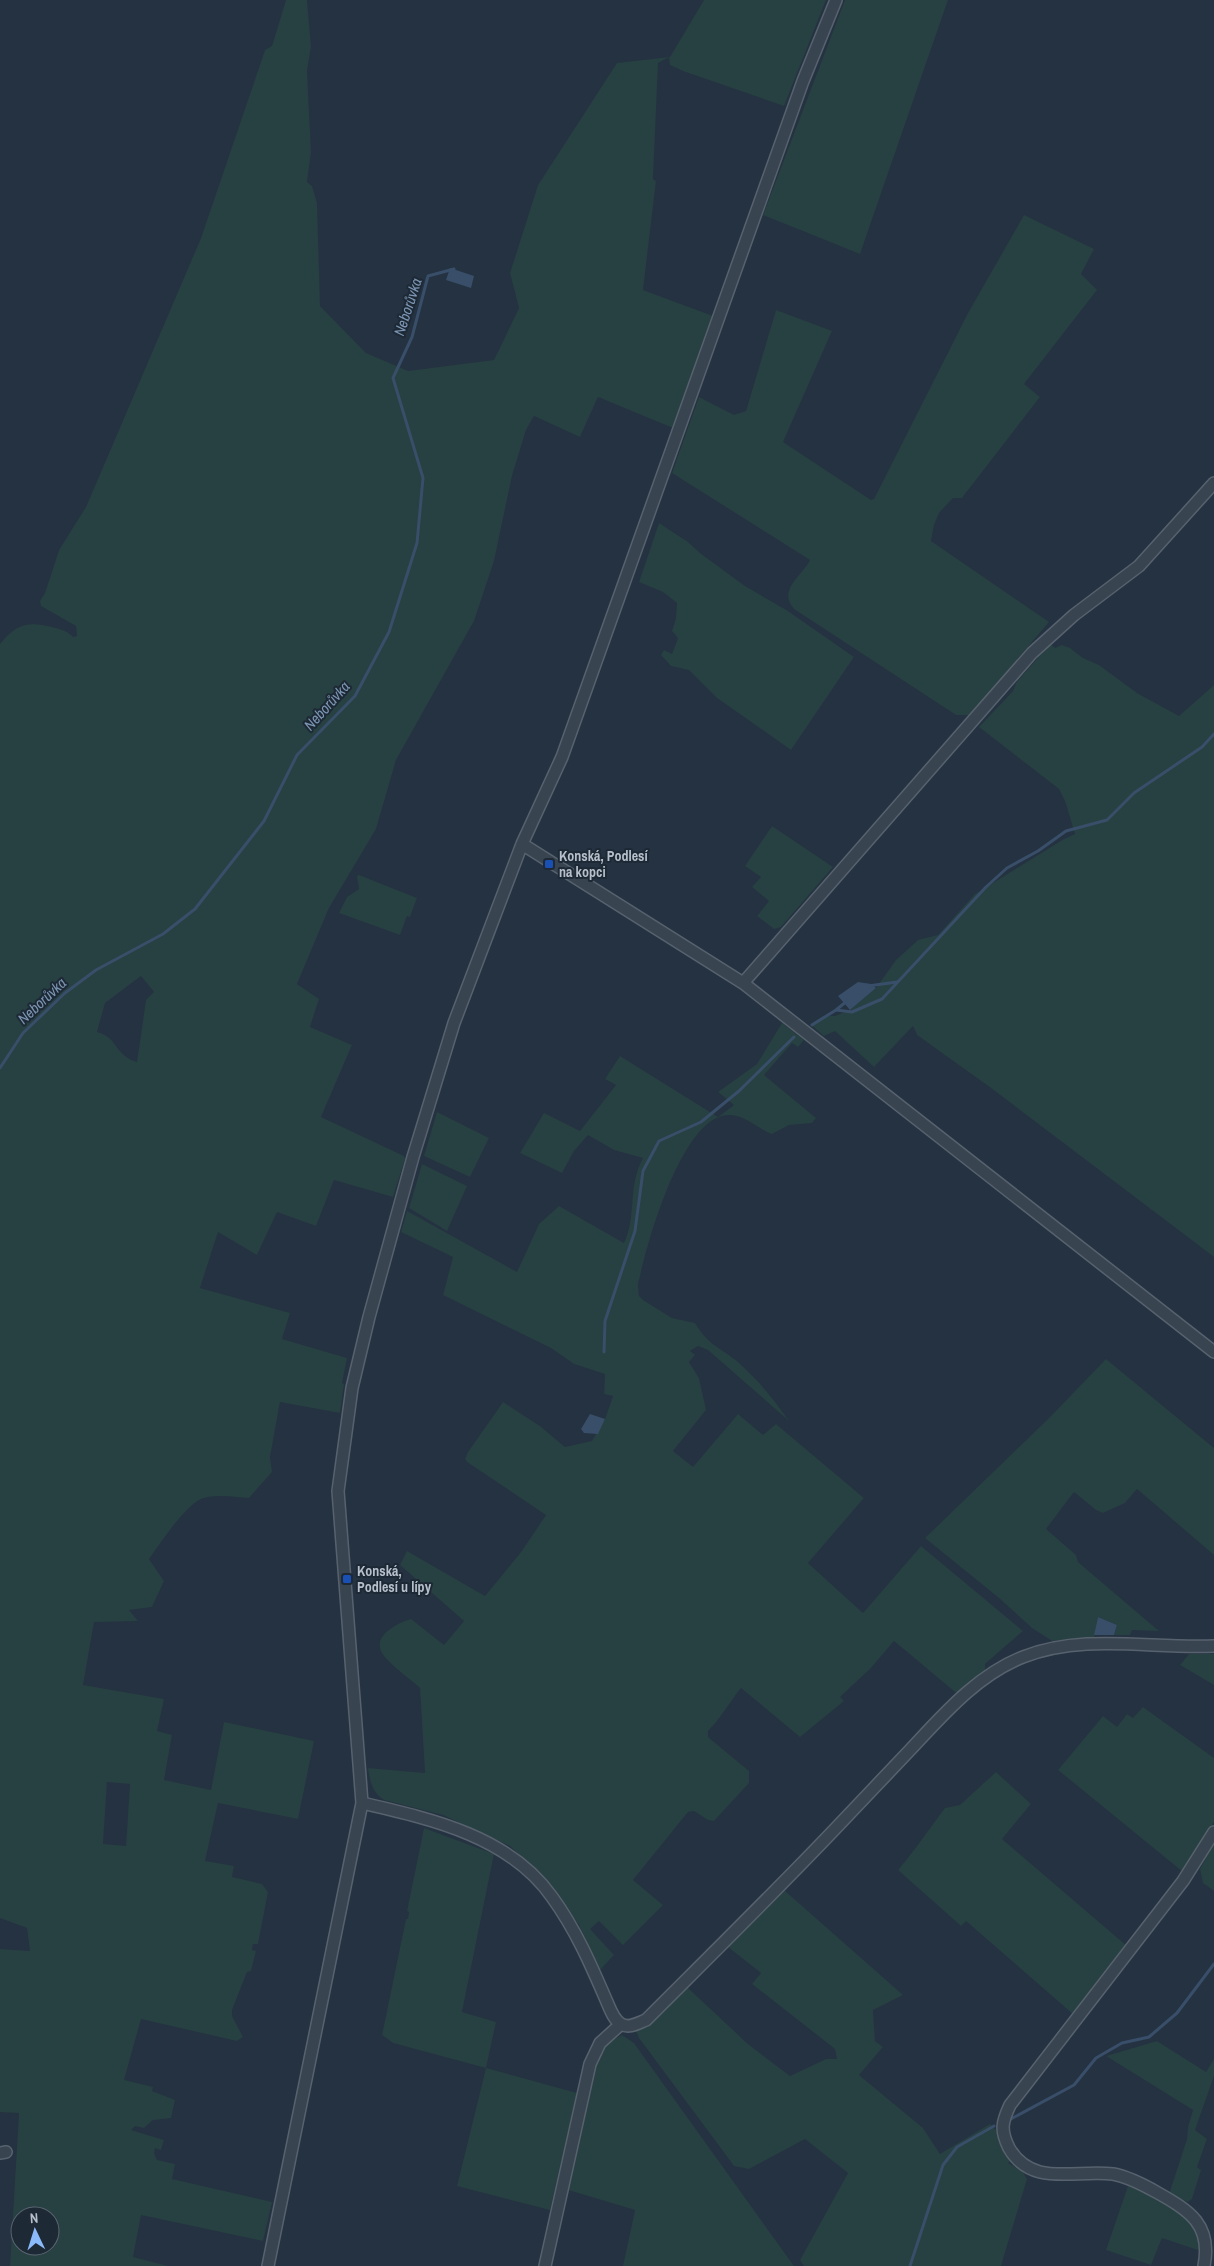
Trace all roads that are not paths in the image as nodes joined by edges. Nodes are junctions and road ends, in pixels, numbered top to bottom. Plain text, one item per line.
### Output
1 (836, 0) edge
2 (1214, 483) edge
3 (522, 844) junction
4 (743, 983) junction
5 (1214, 1352) edge
6 (1214, 1646) edge
7 (362, 1803) junction
8 (1214, 1832) edge
9 (621, 2024) junction
10 (268, 2266) edge
11 (545, 2266) edge
12 (1204, 2266) edge

1 - 3 street
2 - 4 street
3 - 4 street
3 - 7 street
4 - 5 street
6 - 9 street
7 - 9 street
7 - 10 street
8 - 12 street
9 - 11 street

